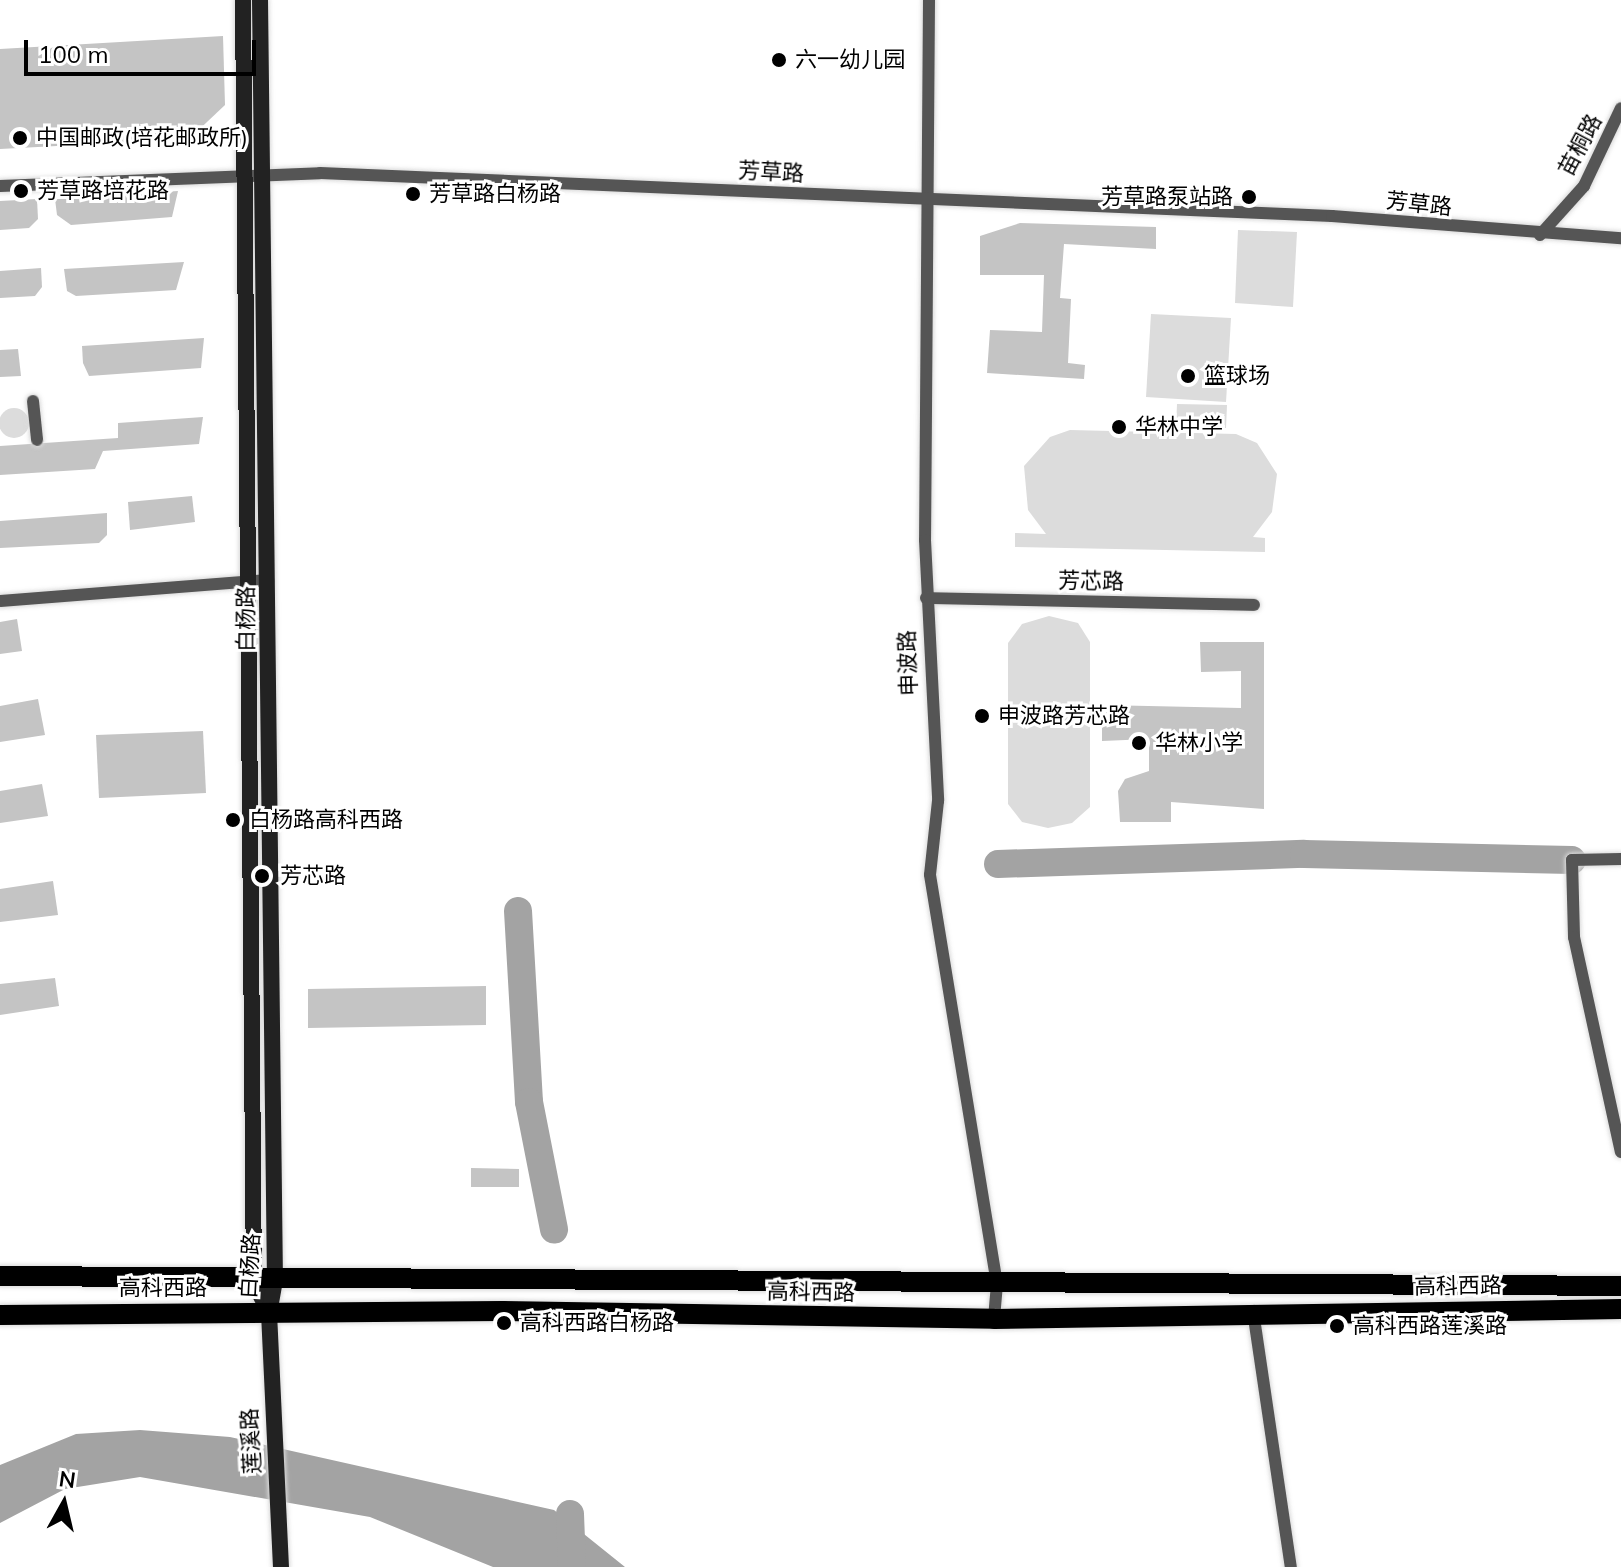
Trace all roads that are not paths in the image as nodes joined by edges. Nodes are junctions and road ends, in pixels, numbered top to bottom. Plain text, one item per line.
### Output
1 (243, 0) edge
2 (260, 0) edge
3 (929, 0) edge
4 (1621, 108) edge
5 (248, 172) junction
6 (267, 172) junction
7 (0, 186) edge
8 (931, 200) junction
9 (1540, 235) junction
10 (1621, 238) edge
11 (33, 401) dead end
12 (37, 440) dead end
13 (268, 580) junction
14 (250, 582) junction
15 (926, 598) junction
16 (0, 601) edge
17 (1254, 605) dead end
18 (1621, 859) edge
19 (1621, 1152) edge
20 (0, 1276) edge
21 (264, 1281) junction
22 (997, 1284) junction
23 (1621, 1286) edge
24 (1621, 1309) edge
25 (1253, 1311) junction
26 (269, 1313) junction
27 (0, 1315) edge
28 (994, 1319) junction
29 (281, 1567) edge
30 (1291, 1567) edge

1 - 5 main road, 白杨路
2 - 6 main road, 白杨路
3 - 8 street, 申波路
4 - 9 street, 苗桐路
5 - 6 street, 芳草路
5 - 7 street, 芳草路
5 - 14 main road, 白杨路
6 - 8 street, 芳草路
6 - 13 main road, 白杨路
8 - 9 street, 芳草路
8 - 15 street, 申波路
9 - 10 street, 芳草路
11 - 12 street
13 - 14 street
13 - 21 main road, 白杨路
14 - 16 street
14 - 21 main road, 白杨路
15 - 17 street, 芳芯路
15 - 22 street, 申波路
18 - 19 street
20 - 21 main road, 高科西路
21 - 22 main road, 高科西路
21 - 26 main road, 白杨路
22 - 23 main road, 高科西路
22 - 28 street, 申波路
24 - 25 main road, 高科西路
25 - 28 main road, 高科西路
25 - 30 street
26 - 27 main road, 高科西路
26 - 28 main road, 高科西路
26 - 29 main road, 莲溪路

